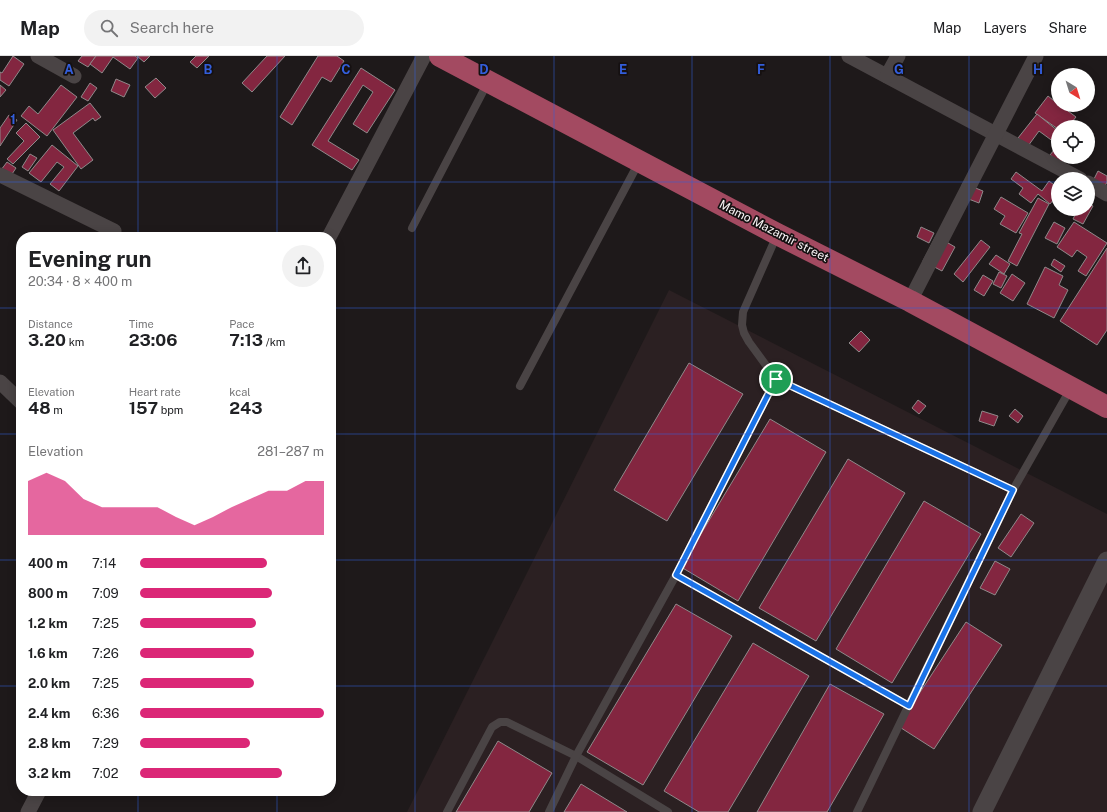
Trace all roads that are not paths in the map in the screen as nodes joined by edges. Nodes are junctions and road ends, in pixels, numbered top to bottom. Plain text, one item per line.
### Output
1 (38, 56) edge
2 (424, 56) edge
3 (440, 56) edge
4 (849, 56) edge
5 (898, 56) edge
6 (1036, 56) edge
7 (74, 76) dead end
8 (887, 76) junction
9 (488, 81) junction
10 (996, 134) junction
11 (640, 161) junction
12 (1067, 172) edge
13 (0, 175) edge
14 (1095, 188) edge
15 (1107, 194) edge
16 (412, 228) dead end
17 (114, 231) dead end
18 (332, 232) edge
19 (777, 234) junction
20 (910, 301) junction
21 (776, 379) junction
22 (0, 382) edge
23 (520, 386) dead end
24 (1071, 387) junction
25 (16, 397) edge
26 (1107, 407) edge
27 (1013, 490) junction
28 (1107, 561) edge
29 (676, 575) junction
30 (909, 706) junction
31 (576, 756) junction
32 (36, 796) edge
33 (28, 812) edge
34 (447, 812) edge
35 (549, 812) edge
36 (668, 812) edge
37 (857, 812) edge
38 (982, 812) edge

1 - 7 street
2 - 18 street
3 - 9 main road, Mamo Mazamir street
4 - 8 street
5 - 8 street
6 - 10 street
8 - 10 street
9 - 11 main road, Mamo Mazamir street
9 - 16 lane
10 - 12 street
10 - 20 street
11 - 19 main road, Mamo Mazamir street
11 - 23 lane
13 - 17 street
14 - 15 street
19 - 20 main road, Mamo Mazamir street
19 - 21 lane
20 - 24 main road, Mamo Mazamir street
21 - 27 lane
21 - 29 lane
22 - 25 street
24 - 26 main road, Mamo Mazamir street
24 - 27 lane
27 - 30 lane
28 - 38 street
29 - 30 lane
29 - 31 lane
30 - 37 lane
31 - 34 lane
31 - 35 lane
31 - 36 lane
32 - 33 street

